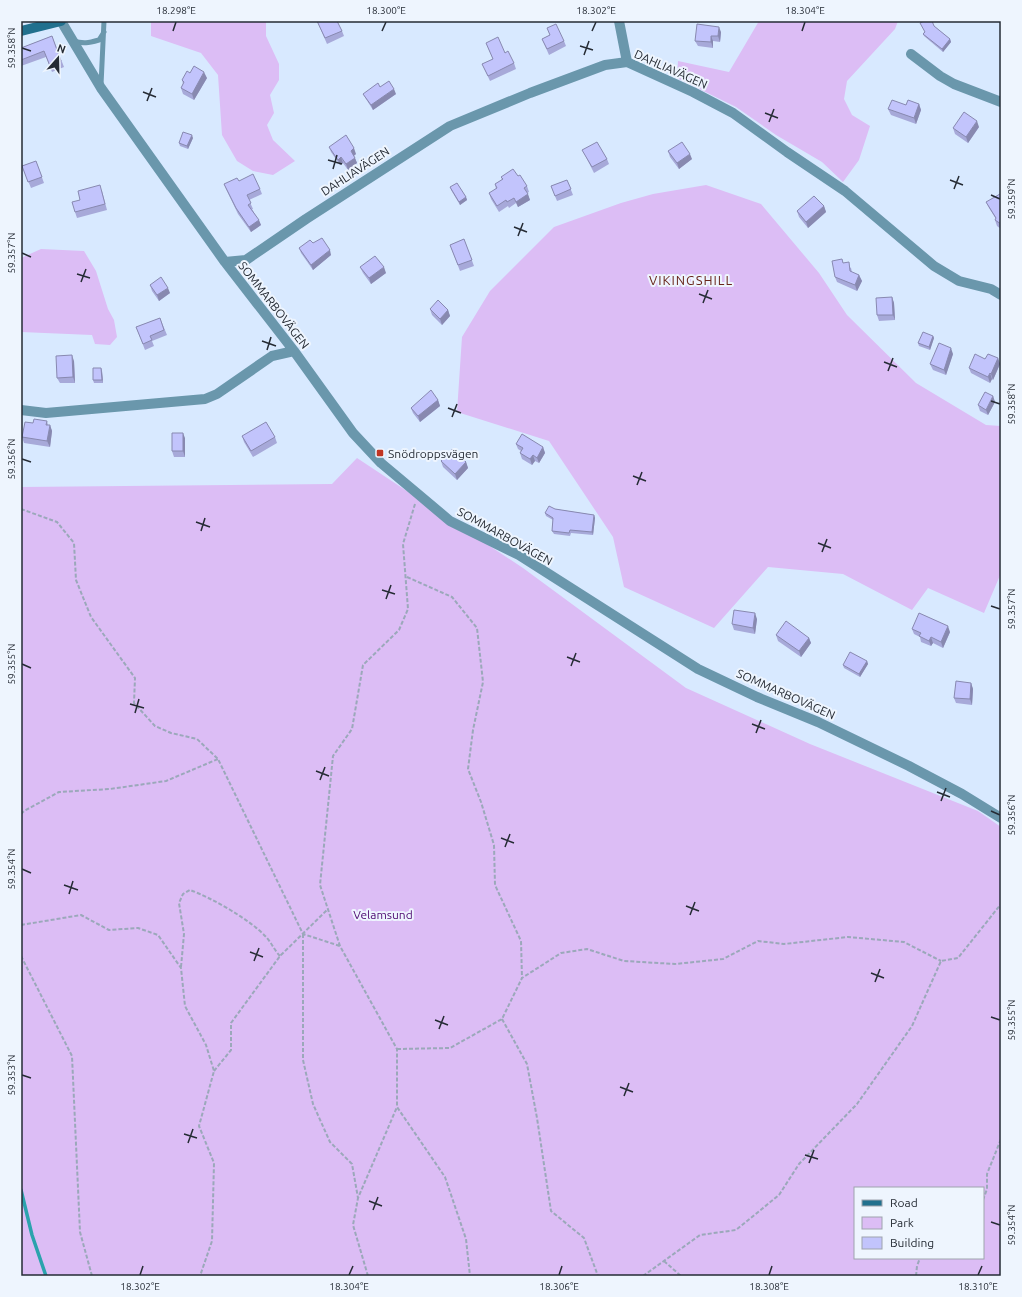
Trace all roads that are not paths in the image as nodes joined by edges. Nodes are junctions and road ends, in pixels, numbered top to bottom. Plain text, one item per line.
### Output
1 (61, 21) edge
2 (104, 21) edge
3 (619, 21) edge
4 (21, 31) edge
5 (104, 31) junction
6 (72, 40) junction
7 (911, 54) dead end
8 (627, 62) junction
9 (101, 88) junction
10 (1001, 102) edge
11 (225, 262) junction
12 (1001, 295) edge
13 (294, 351) junction
14 (21, 410) edge
15 (1001, 818) edge

1 - 4 street
1 - 6 street, SOMMARBOVÄGEN
2 - 5 lane
3 - 8 street
5 - 6 lane
5 - 9 lane
6 - 9 street, SOMMARBOVÄGEN
7 - 10 street
8 - 11 street, DAHLIAVÄGEN
8 - 12 street, DAHLIAVÄGEN
9 - 11 street, SOMMARBOVÄGEN
11 - 13 street, SOMMARBOVÄGEN
13 - 14 street
13 - 15 street, SOMMARBOVÄGEN

